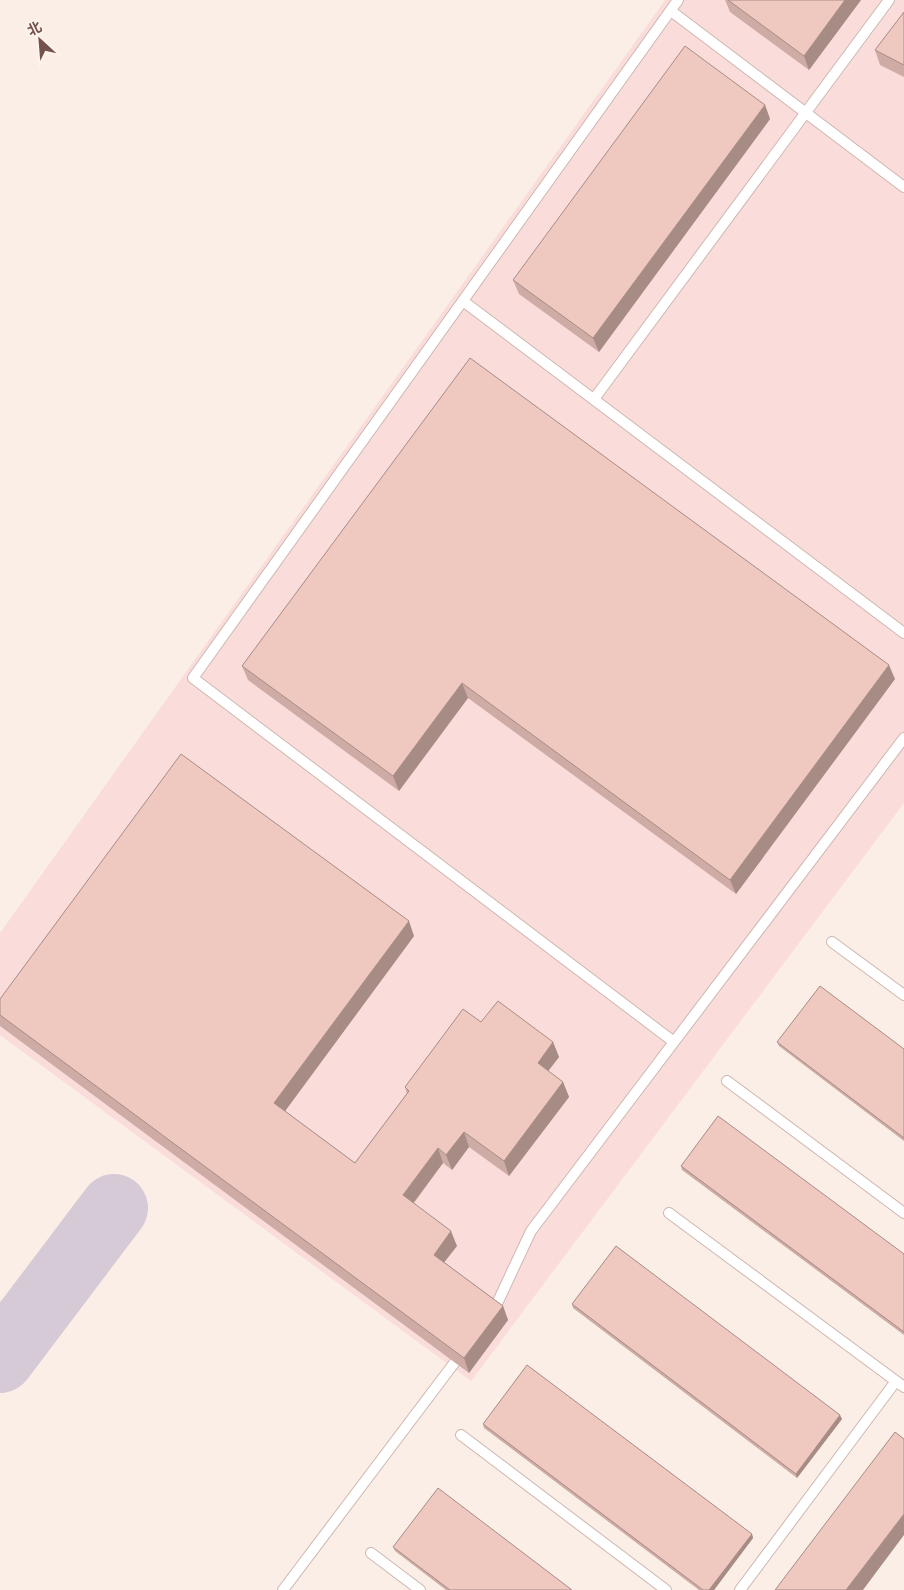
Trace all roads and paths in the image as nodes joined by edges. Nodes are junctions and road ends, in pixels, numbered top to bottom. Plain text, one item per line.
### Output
1 (678, 0) edge
2 (890, 0) edge
3 (671, 11) junction
4 (806, 113) junction
5 (904, 186) edge
6 (463, 301) junction
7 (594, 399) junction
8 (904, 633) edge
9 (904, 738) edge
10 (832, 942) dead end
11 (904, 995) edge
12 (674, 1042) junction
13 (727, 1081) dead end
14 (669, 1213) dead end
15 (904, 1213) edge
16 (494, 1310) edge
17 (455, 1362) edge
18 (900, 1384) edge
19 (461, 1434) dead end
20 (371, 1553) dead end
21 (282, 1590) edge
22 (420, 1590) edge
23 (666, 1590) edge
24 (740, 1590) edge

1 - 3 lane
2 - 4 lane
3 - 4 lane
3 - 6 lane
4 - 5 lane
4 - 7 lane
6 - 7 lane
6 - 12 lane
7 - 8 lane
9 - 12 lane
10 - 11 lane
12 - 16 lane
13 - 15 lane
14 - 18 lane
17 - 21 lane
18 - 24 lane
19 - 23 lane
20 - 22 lane

